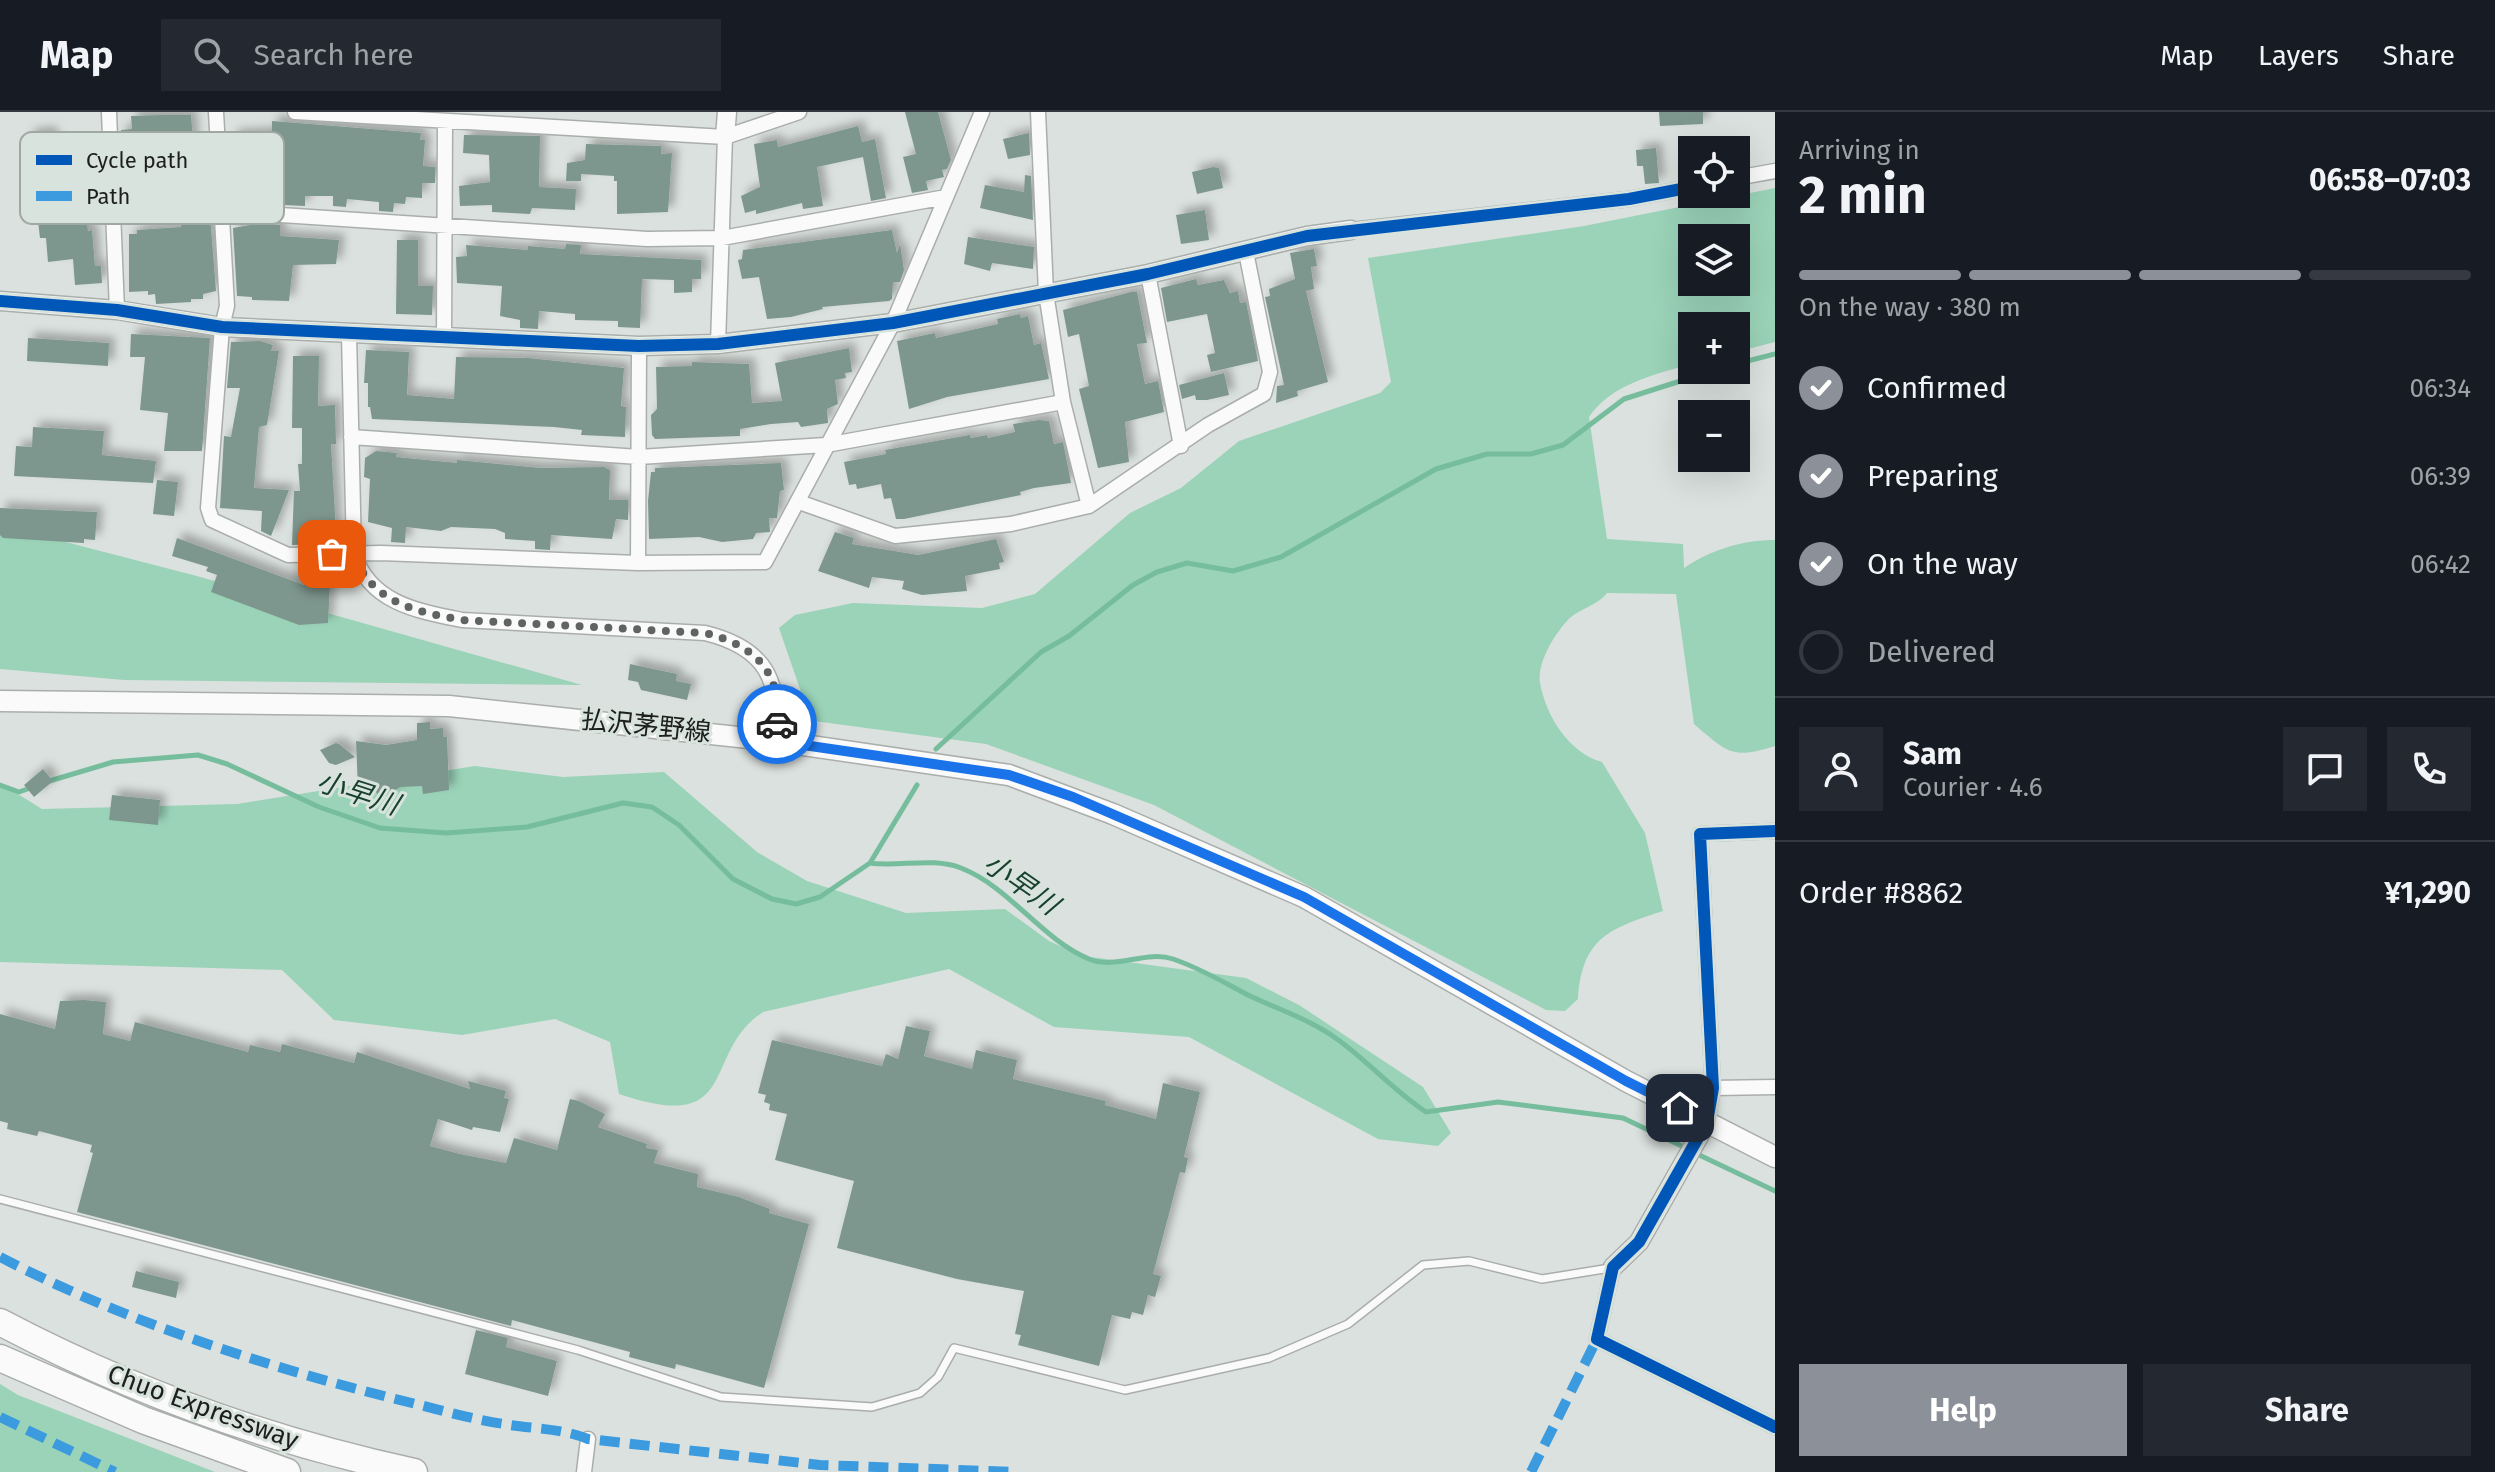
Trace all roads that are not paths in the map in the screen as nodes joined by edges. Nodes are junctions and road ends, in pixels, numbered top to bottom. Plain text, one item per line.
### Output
1 (109, 112) edge
2 (216, 112) edge
3 (295, 112) edge
4 (727, 112) edge
5 (799, 112) edge
6 (982, 112) edge
7 (1038, 112) edge
8 (445, 121) junction
9 (110, 132) edge
10 (217, 132) edge
11 (725, 137) junction
12 (1775, 171) edge
13 (1750, 175) edge
14 (1678, 190) edge
15 (946, 197) junction
16 (284, 215) edge
17 (114, 224) edge
18 (222, 224) edge
19 (442, 226) junction
20 (1351, 230) joint
21 (722, 238) junction
22 (1246, 252) junction
23 (1148, 274) junction
24 (1046, 293) junction
25 (0, 301) edge
26 (117, 310) junction
27 (893, 323) junction
28 (222, 327) junction
29 (349, 334) junction
30 (444, 336) junction
31 (718, 344) junction
32 (639, 346) junction
33 (1063, 402) junction
34 (351, 437) junction
35 (826, 445) junction
36 (1181, 446) junction
37 (639, 457) junction
38 (799, 502) junction
39 (1089, 506) junction
40 (354, 554) junction
41 (638, 563) junction
42 (0, 701) edge
43 (776, 741) junction
44 (1775, 831) edge
45 (1775, 1087) edge
46 (1713, 1088) junction
47 (1707, 1122) junction
48 (1775, 1157) edge
49 (0, 1199) edge
50 (1613, 1267) junction
51 (0, 1322) edge
52 (0, 1358) edge
53 (1775, 1427) edge
54 (588, 1442) dead end
55 (287, 1472) edge
56 (414, 1472) edge
57 (584, 1472) edge

1 - 9 street
2 - 10 street
3 - 8 street
4 - 11 street
5 - 11 street
6 - 15 street
7 - 24 street
8 - 11 street
8 - 19 street
11 - 21 street
12 - 13 street
14 - 20 street
15 - 21 street
15 - 27 street
16 - 19 street
17 - 26 street
18 - 28 street
19 - 21 street
19 - 30 street
20 - 22 street
21 - 31 street
22 - 23 street
22 - 36 street
23 - 24 street
23 - 36 street
24 - 27 street
24 - 33 street
25 - 26 street
26 - 28 street
27 - 31 street
27 - 35 street
28 - 29 street
28 - 40 street
29 - 30 street
29 - 34 street
30 - 32 street
31 - 32 street
32 - 37 street
33 - 35 street
33 - 39 street
34 - 37 street
34 - 40 street
35 - 37 street
35 - 38 street
36 - 39 street
37 - 41 street
38 - 39 street
38 - 41 street
40 - 41 street
40 - 43 street
42 - 43 main road, 払沢茅野線
43 - 47 main road, 払沢茅野線
44 - 46 street
45 - 46 street
46 - 47 street
47 - 48 main road, 払沢茅野線
47 - 50 street
49 - 50 lane
50 - 53 street
51 - 56 highway, Chuo Expressway
52 - 55 highway, Chuo Expressway
54 - 57 street

